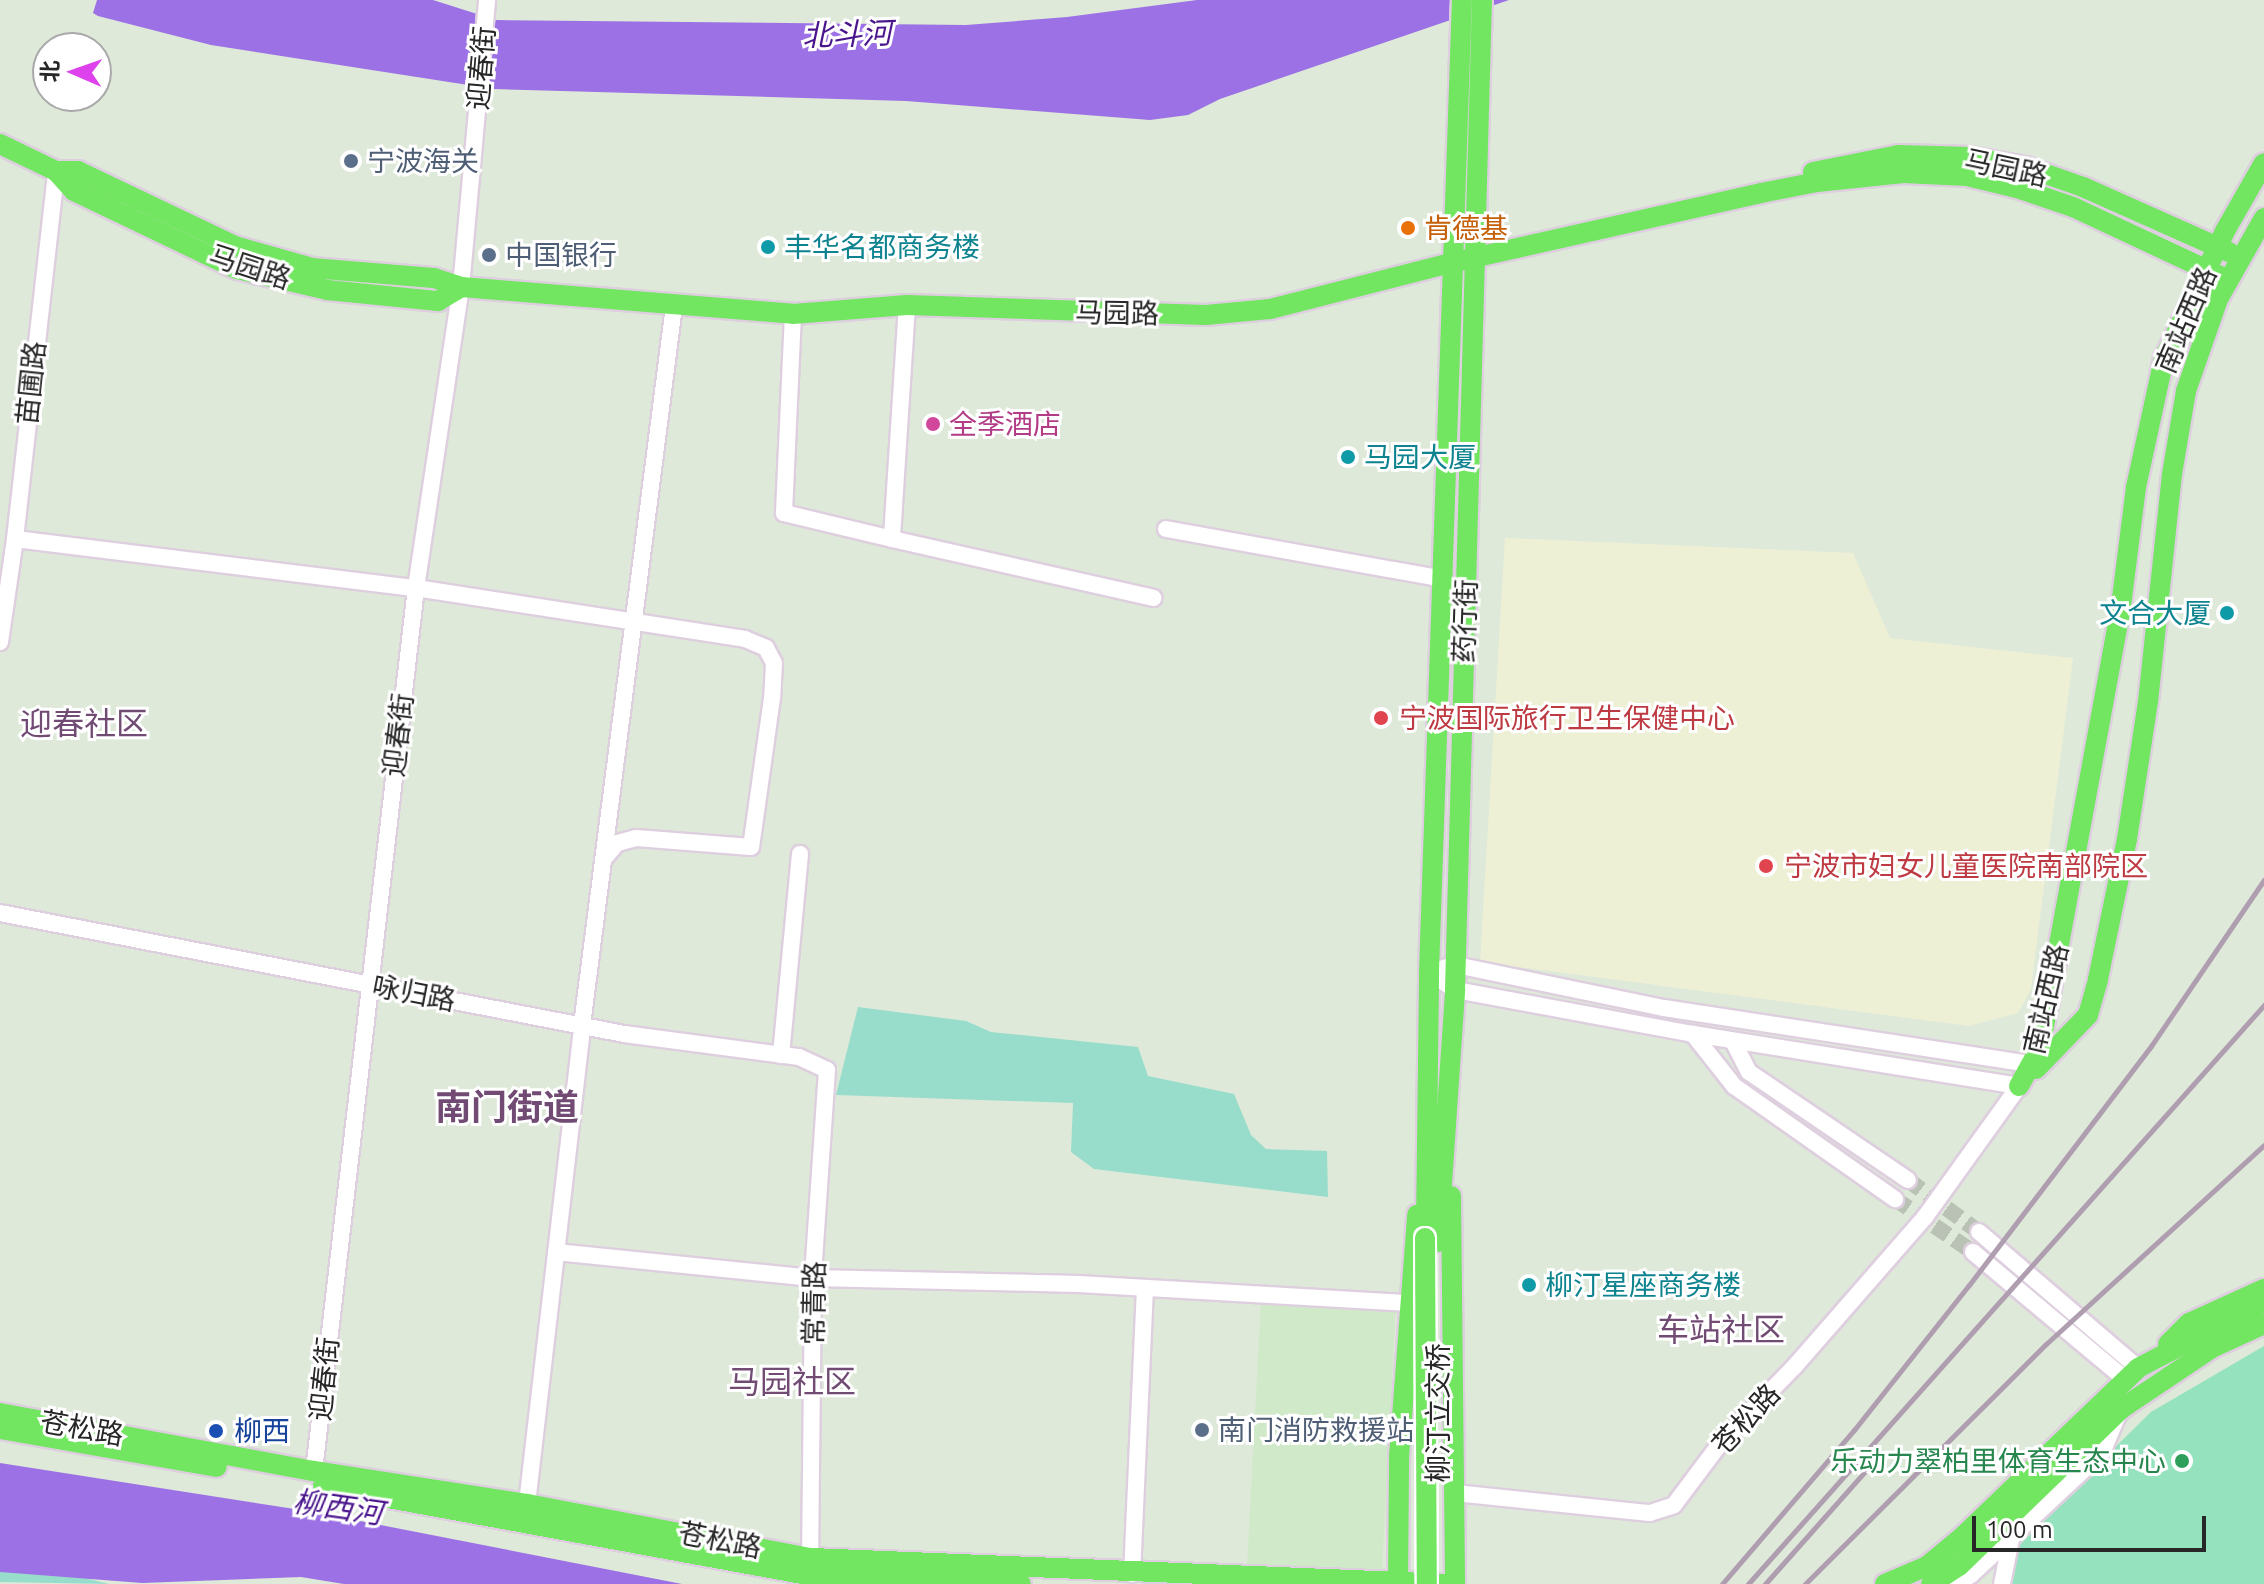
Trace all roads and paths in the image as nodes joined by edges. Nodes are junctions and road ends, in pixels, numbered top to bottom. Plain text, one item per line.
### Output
1 (1462, 0) edge
2 (1482, 0) edge
3 (486, 4) edge
4 (1469, 54) junction
5 (0, 144) edge
6 (2264, 163) edge
7 (56, 171) junction
8 (1761, 193) junction
9 (2264, 218) edge
10 (2217, 247) junction
11 (2241, 259) junction
12 (1465, 260) junction
13 (2207, 268) junction
14 (2229, 280) junction
15 (461, 287) junction
16 (907, 305) junction
17 (674, 306) junction
18 (793, 314) junction
19 (1166, 529) dead end
20 (15, 539) junction
21 (892, 539) junction
22 (1444, 579) junction
23 (416, 588) junction
24 (1153, 598) dead end
25 (3, 604) edge
26 (635, 625) junction
27 (0, 642) edge
28 (800, 854) dead end
29 (606, 856) junction
30 (0, 913) edge
31 (1456, 965) junction
32 (1429, 972) junction
33 (368, 984) junction
34 (1455, 990) junction
35 (582, 1025) junction
36 (1693, 1034) junction
37 (1733, 1041) junction
38 (781, 1055) junction
39 (2032, 1064) junction
40 (827, 1070) joint
41 (1427, 1083) junction
42 (2019, 1086) junction
43 (1446, 1100) junction
44 (1908, 1180) tunnel mouth
45 (1895, 1199) tunnel mouth
46 (1979, 1232) tunnel mouth
47 (1432, 1240) junction
48 (556, 1252) junction
49 (1973, 1252) tunnel mouth
50 (813, 1278) junction
51 (1145, 1288) junction
52 (2264, 1289) edge
53 (2264, 1302) edge
54 (1410, 1303) junction
55 (2264, 1324) edge
56 (2138, 1369) junction
57 (2121, 1409) junction
58 (0, 1413) edge
59 (0, 1429) edge
60 (314, 1471) junction
61 (1455, 1493) junction
62 (527, 1504) junction
63 (2011, 1538) junction
64 (810, 1572) edge
65 (1132, 1574) junction
66 (1398, 1583) edge
67 (1021, 1584) edge
68 (1427, 1584) edge
69 (1438, 1584) edge
70 (1449, 1584) edge
71 (1455, 1584) edge
72 (1885, 1584) edge
73 (1931, 1584) edge
74 (1956, 1584) edge
75 (2002, 1584) edge

1 - 4 main road, 药行街
2 - 4 main road, 药行街
3 - 15 street, 迎春街
4 - 12 main road, 药行街
5 - 7 main road, 马园路
6 - 10 main road, 南站西路
7 - 15 main road, 马园路
7 - 20 street, 苗圃路
8 - 10 main road, 马园路
8 - 12 main road, 马园路
8 - 13 main road, 马园路
9 - 11 main road, 南站西路
10 - 11 main road, 马园路
10 - 13 main road, 南站西路
11 - 14 main road, 南站西路
12 - 16 main road, 马园路
12 - 22 main road, 药行街
12 - 31 main road, 药行街
13 - 14 main road, 马园路
13 - 39 main road, 南站西路
14 - 42 main road, 南站西路
15 - 17 main road, 马园路
15 - 23 street, 迎春街
16 - 18 main road, 马园路
16 - 21 street
17 - 18 main road, 马园路
17 - 26 street
18 - 21 street
19 - 22 street
20 - 23 street
20 - 25 street, 苗圃路
21 - 24 street
22 - 32 main road, 药行街
23 - 26 street
23 - 33 street, 迎春街
25 - 27 street, 苗圃路
26 - 29 street
26 - 29 street
28 - 38 street
29 - 35 street
30 - 33 street, 咏归路
31 - 32 street
31 - 34 main road, 药行街
31 - 39 street
32 - 34 street
32 - 41 main road, 药行街
33 - 35 street, 咏归路
33 - 60 street, 迎春街
34 - 36 street
34 - 43 main road, 药行街
35 - 38 street, 咏归路
35 - 48 street
36 - 37 street
36 - 45 street
37 - 42 street
37 - 44 street
38 - 40 street, 咏归路
39 - 42 main road, 南站西路
40 - 50 street, 常青路
41 - 47 main road, 药行街
41 - 54 main road
42 - 61 street, 苍松路
43 - 47 main road, 药行街
43 - 61 main road
46 - 56 street
47 - 68 main road, 柳汀立交桥, bridge
47 - 69 main road, 柳汀立交桥
48 - 50 street
48 - 62 street
49 - 56 street
50 - 51 street
50 - 64 street, 常青路
51 - 54 street
51 - 65 street
52 - 56 main road
53 - 56 main road
54 - 66 main road
55 - 57 main road
56 - 72 main road
57 - 63 street
57 - 73 main road
58 - 60 main road, 苍松路
59 - 64 main road, 苍松路
60 - 62 main road, 苍松路
61 - 71 main road
62 - 64 main road, 苍松路
63 - 74 street
63 - 75 street
64 - 65 main road, 苍松路
64 - 67 main road, 苍松路
65 - 66 main road, 苍松路
66 - 70 main road, 苍松路

